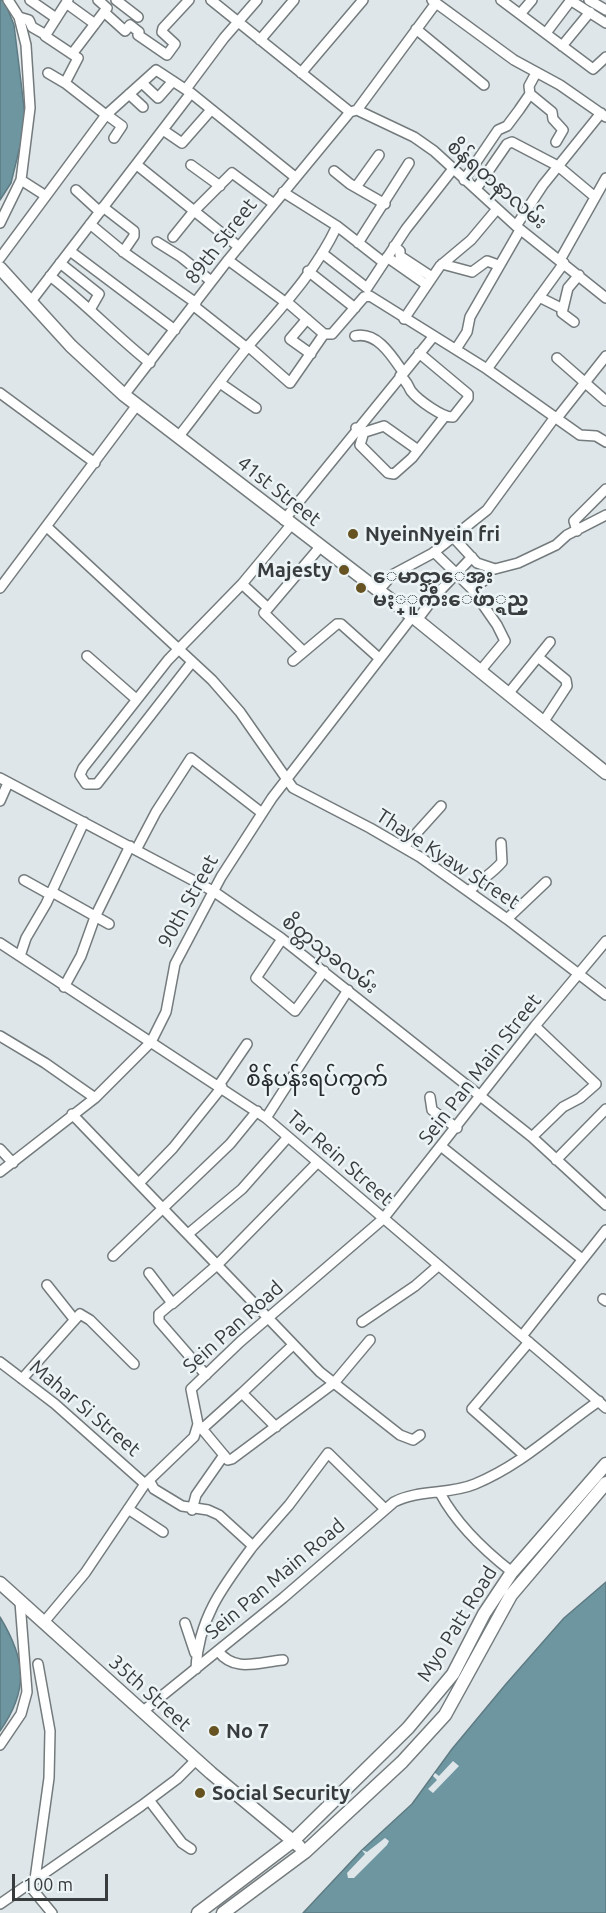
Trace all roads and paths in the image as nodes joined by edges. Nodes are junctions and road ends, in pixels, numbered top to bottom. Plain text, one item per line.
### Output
1 (9, 0) edge
2 (30, 0) edge
3 (98, 0) edge
4 (189, 0) edge
5 (211, 0) edge
6 (256, 0) edge
7 (294, 0) edge
8 (363, 0) edge
9 (501, 0) edge
10 (532, 0) edge
11 (571, 0) edge
12 (589, 0) edge
13 (67, 1) edge
14 (434, 1) edge
15 (110, 5) edge
16 (606, 10) edge
17 (590, 12) junction
18 (520, 14) junction
19 (138, 16) dead end
20 (19, 17) junction
21 (56, 18) junction
22 (606, 23) edge
23 (95, 24) junction
24 (238, 24) junction
25 (416, 29) junction
26 (546, 33) junction
27 (46, 35) junction
28 (260, 40) junction
29 (562, 46) junction
30 (72, 54) junction
31 (606, 57) edge
32 (48, 73) dead end
33 (301, 73) junction
34 (536, 73) junction
35 (173, 81) junction
36 (65, 83) junction
37 (142, 83) junction
38 (484, 85) dead end
39 (188, 91) junction
40 (129, 94) junction
41 (530, 94) junction
42 (143, 107) dead end
43 (211, 110) junction
44 (353, 111) junction
45 (107, 115) junction
46 (604, 115) edge
47 (163, 130) junction
48 (114, 138) dead end
49 (556, 142) dead end
50 (380, 155) dead end
51 (409, 163) dead end
52 (136, 165) junction
53 (191, 165) dead end
54 (558, 166) junction
55 (453, 170) junction
56 (334, 171) dead end
57 (295, 177) junction
58 (21, 180) junction
59 (464, 180) junction
60 (605, 181) edge
61 (220, 186) junction
62 (356, 187) junction
63 (476, 189) junction
64 (76, 190) dead end
65 (283, 192) junction
66 (46, 196) junction
67 (595, 197) junction
68 (274, 204) junction
69 (385, 204) junction
70 (497, 209) junction
71 (102, 210) junction
72 (194, 211) junction
73 (0, 222) edge
74 (90, 224) junction
75 (336, 225) junction
76 (518, 228) junction
77 (173, 237) dead end
78 (157, 242) dead end
79 (358, 243) junction
80 (394, 246) junction
81 (239, 247) junction
82 (69, 251) junction
83 (123, 252) junction
84 (322, 253) junction
85 (0, 258) edge
86 (385, 259) junction
87 (228, 260) junction
88 (562, 262) junction
89 (60, 263) junction
90 (442, 264) junction
91 (498, 266) junction
92 (0, 268) edge
93 (308, 271) junction
94 (579, 275) junction
95 (50, 276) junction
96 (211, 281) junction
97 (429, 281) junction
98 (366, 292) junction
99 (539, 297) junction
100 (606, 298) edge
101 (32, 300) junction
102 (286, 302) junction
103 (195, 304) junction
104 (91, 308) junction
105 (354, 308) junction
106 (563, 309) junction
107 (404, 319) junction
108 (307, 320) junction
109 (574, 322) dead end
110 (175, 330) junction
111 (324, 334) junction
112 (355, 336) dead end
113 (433, 337) junction
114 (248, 347) junction
115 (456, 349) junction
116 (419, 353) junction
117 (311, 354) junction
118 (606, 356) edge
119 (557, 358) dead end
120 (150, 363) junction
121 (487, 369) junction
122 (401, 374) junction
123 (220, 383) junction
124 (585, 383) junction
125 (0, 393) edge
126 (124, 395) junction
127 (606, 401) edge
128 (136, 405) junction
129 (256, 408) dead end
130 (444, 416) junction
131 (556, 417) junction
132 (359, 430) junction
133 (179, 436) junction
134 (606, 441) edge
135 (418, 450) junction
136 (95, 463) junction
137 (606, 489) edge
138 (606, 515) edge
139 (288, 523) junction
140 (47, 527) junction
141 (577, 531) junction
142 (453, 537) junction
143 (320, 547) junction
144 (434, 552) junction
145 (472, 557) junction
146 (490, 569) junction
147 (456, 573) junction
148 (242, 584) junction
149 (0, 588) edge
150 (472, 589) junction
151 (379, 590) junction
152 (268, 608) junction
153 (415, 619) junction
154 (550, 642) dead end
155 (177, 650) junction
156 (303, 651) junction
157 (87, 656) dead end
158 (538, 657) junction
159 (379, 658) junction
160 (293, 661) dead end
161 (192, 662) junction
162 (480, 671) junction
163 (508, 694) junction
164 (136, 699) junction
165 (544, 721) junction
166 (606, 773) edge
167 (4, 780) edge
168 (286, 780) junction
169 (0, 801) edge
170 (441, 806) dead end
171 (262, 813) junction
172 (84, 822) junction
173 (501, 843) dead end
174 (133, 848) junction
175 (404, 848) junction
176 (24, 880) dead end
177 (546, 882) dead end
178 (213, 891) junction
179 (469, 891) junction
180 (51, 893) junction
181 (95, 917) junction
182 (507, 918) junction
183 (109, 924) dead end
184 (282, 939) junction
185 (606, 941) edge
186 (0, 943) edge
187 (603, 952) edge
188 (20, 956) junction
189 (324, 971) junction
190 (578, 974) junction
191 (64, 987) junction
192 (348, 990) junction
193 (606, 995) edge
194 (535, 1026) junction
195 (0, 1036) edge
196 (151, 1042) junction
197 (247, 1044) dead end
198 (220, 1086) junction
199 (430, 1097) dead end
200 (480, 1097) junction
201 (95, 1098) junction
202 (606, 1109) edge
203 (257, 1111) junction
204 (72, 1114) junction
205 (266, 1118) junction
206 (457, 1128) junction
207 (288, 1137) junction
208 (532, 1137) junction
209 (442, 1147) junction
210 (0, 1149) edge
211 (556, 1160) junction
212 (13, 1163) junction
213 (317, 1163) junction
214 (0, 1172) edge
215 (139, 1183) junction
216 (606, 1205) edge
217 (164, 1209) junction
218 (383, 1219) junction
219 (606, 1230) edge
220 (188, 1234) junction
221 (113, 1256) dead end
222 (582, 1259) junction
223 (217, 1265) junction
224 (438, 1266) junction
225 (149, 1273) dead end
226 (47, 1286) dead end
227 (172, 1304) junction
228 (74, 1318) junction
229 (267, 1319) junction
230 (362, 1322) dead end
231 (525, 1339) junction
232 (370, 1340) dead end
233 (293, 1345) junction
234 (0, 1362) edge
235 (134, 1364) dead end
236 (206, 1375) junction
237 (22, 1379) junction
238 (334, 1383) junction
239 (242, 1393) junction
240 (603, 1403) edge
241 (200, 1427) junction
242 (276, 1427) junction
243 (420, 1435) dead end
244 (224, 1455) junction
245 (525, 1456) junction
246 (606, 1464) edge
247 (147, 1482) junction
248 (606, 1483) edge
249 (440, 1493) junction
250 (128, 1509) junction
251 (384, 1509) junction
252 (192, 1510) junction
253 (163, 1532) dead end
254 (253, 1546) junction
255 (512, 1572) junction
256 (0, 1583) edge
257 (505, 1591) junction
258 (20, 1602) junction
259 (44, 1623) junction
260 (185, 1623) dead end
261 (218, 1651) junction
262 (196, 1655) junction
263 (283, 1660) dead end
264 (38, 1664) dead end
265 (196, 1669) junction
266 (142, 1712) junction
267 (0, 1745) edge
268 (196, 1760) junction
269 (149, 1800) junction
270 (294, 1841) junction
271 (191, 1849) dead end
272 (305, 1852) junction
273 (32, 1882) junction
274 (0, 1904) edge
275 (52, 1913) edge
276 (198, 1913) edge
277 (223, 1913) edge

1 - 20 street
2 - 21 street
3 - 15 street
4 - 15 street
5 - 24 street, စိန်ရတနာလမ်း
6 - 24 street
7 - 28 street
8 - 33 street
9 - 18 street
10 - 18 street
11 - 17 street
11 - 26 street
12 - 16 street
13 - 21 street
13 - 23 street
14 - 25 street, 89th Street
14 - 34 street
15 - 19 street
15 - 23 street
17 - 22 street
17 - 29 street
18 - 26 street
20 - 27 street
20 - 58 street
21 - 27 street
23 - 30 street
24 - 28 street, စိန်ရတနာလမ်း
24 - 39 street
25 - 38 street
25 - 44 street, 89th Street
26 - 29 street
27 - 30 street
28 - 33 street, စိန်ရတနာလမ်း
29 - 31 street
30 - 36 street
32 - 36 street
33 - 44 street, စိန်ရတနာလမ်း
34 - 41 street
34 - 46 street
35 - 37 street
35 - 37 street
35 - 39 street
36 - 45 street
37 - 40 street
39 - 43 street
39 - 47 street
40 - 42 street
40 - 45 street
41 - 49 street
41 - 59 street
43 - 47 street
43 - 57 street
44 - 55 street, စိန်ရတနာလမ်း
44 - 57 street, 89th Street
45 - 48 street
45 - 66 street
46 - 54 street
47 - 52 street
50 - 62 street
51 - 69 street
52 - 71 street
52 - 72 street
53 - 61 street
54 - 63 street
54 - 67 street
54 - 76 street
55 - 59 street, စိန်ရတနာလမ်း
55 - 80 street
56 - 62 street
57 - 65 street, 89th Street
58 - 66 street
58 - 73 street
59 - 63 street, စိန်ရတနာလမ်း
60 - 67 street
61 - 68 street
61 - 72 street
62 - 69 street
63 - 70 street, စိန်ရတနာလမ်း
64 - 71 street
65 - 68 street, 89th Street
65 - 75 street
66 - 85 street
67 - 88 street
68 - 81 street, 89th Street
69 - 79 street
70 - 76 street, စိန်ရတနာလမ်း
70 - 90 street
71 - 74 street
71 - 83 street
72 - 77 street
72 - 81 street
74 - 82 street
74 - 83 street
75 - 79 street
75 - 84 street
76 - 88 street, စိန်ရတနာလမ်း
76 - 91 street
78 - 96 street
79 - 86 street
80 - 86 street
80 - 97 street
81 - 87 street, 89th Street
82 - 89 street
82 - 110 street
83 - 103 street
84 - 93 street
84 - 98 street
86 - 97 street
86 - 98 street
87 - 96 street, 89th Street
87 - 102 street
88 - 94 street, စိန်ရတနာလမ်း
88 - 99 street
89 - 95 street
89 - 104 street
90 - 91 street
90 - 97 street
91 - 115 street
92 - 101 main road, 41st Street
93 - 102 street
93 - 105 street
94 - 100 street, စိန်ရတနာလမ်း
94 - 106 street
95 - 101 street
95 - 104 street
96 - 103 street, 89th Street
97 - 107 street
98 - 105 street
98 - 107 street
99 - 106 street
99 - 121 street
101 - 126 main road, 41st Street
102 - 108 street
102 - 114 street
103 - 110 street, 89th Street
103 - 114 street
104 - 120 street
105 - 111 street
106 - 109 street
107 - 113 street
108 - 111 street
108 - 117 street
110 - 120 street, 89th Street
111 - 117 street
112 - 122 street
113 - 115 street
113 - 116 street
114 - 117 street
114 - 123 street
115 - 121 street
116 - 122 street
116 - 130 street
118 - 124 street
119 - 124 street
120 - 126 street, 89th Street
121 - 131 street
122 - 130 street
122 - 132 street
123 - 129 street
123 - 133 street
124 - 127 street
124 - 131 street
125 - 136 street
126 - 128 main road, 41st Street
128 - 133 main road, 41st Street
128 - 136 street
130 - 135 street
131 - 134 street
131 - 142 street
132 - 135 street
132 - 135 street
132 - 139 street
133 - 139 main road, 41st Street
136 - 140 street
137 - 141 street
138 - 141 street
139 - 143 main road, 41st Street
139 - 148 street
140 - 149 street
140 - 155 street, Thaye Kyaw Street
141 - 146 street
142 - 144 street
142 - 145 street
143 - 151 main road, 41st Street
143 - 152 street
144 - 147 street
144 - 151 street
145 - 146 street
145 - 147 street, 90th Street
146 - 150 street
147 - 150 street
147 - 153 street, 90th Street
148 - 152 street
148 - 155 street
150 - 162 street
151 - 153 main road, 41st Street
152 - 156 street
153 - 159 street, 90th Street
153 - 162 main road, 41st Street
154 - 158 street
155 - 161 street, Thaye Kyaw Street
155 - 164 street
156 - 159 street
156 - 160 street
157 - 164 street
158 - 163 street
158 - 165 street
159 - 168 street, 90th Street
161 - 164 street
161 - 168 street, Thaye Kyaw Street
162 - 163 main road, 41st Street
163 - 165 main road, 41st Street
165 - 166 main road, 41st Street
167 - 169 street
167 - 172 street, စိတ္တသုခလမ်း
168 - 171 street, 90th Street
168 - 175 street, Thaye Kyaw Street
170 - 175 street
171 - 174 street
171 - 178 street, 90th Street
172 - 174 street, စိတ္တသုခလမ်း
172 - 180 street
173 - 179 street
174 - 178 street, စိတ္တသုခလမ်း
174 - 181 street
175 - 179 street, Thaye Kyaw Street
176 - 180 street
177 - 182 street
178 - 184 street, စိတ္တသုခလမ်း
178 - 196 street, 90th Street
179 - 182 street, Thaye Kyaw Street
180 - 181 street
180 - 188 street
181 - 183 street
181 - 191 street
182 - 190 street, Thaye Kyaw Street
184 - 189 street, စိတ္တသုခလမ်း
184 - 189 street
185 - 187 street, Sein Pan Main Street
186 - 188 street, Tar Rein Street
187 - 190 street, Sein Pan Main Street
188 - 191 street, Tar Rein Street
189 - 192 street, စိတ္တသုခလမ်း
190 - 193 street, Thaye Kyaw Street
190 - 194 street, Sein Pan Main Street
191 - 196 street, Tar Rein Street
192 - 200 street, စိတ္တသုခလမ်း
192 - 205 street
194 - 200 street, Sein Pan Main Street
194 - 208 street
195 - 201 street
196 - 198 street, Tar Rein Street
196 - 201 street, 90th Street
197 - 198 street
198 - 203 street, Tar Rein Street
198 - 215 street
199 - 206 street
200 - 206 street, Sein Pan Main Street
200 - 208 street, စိတ္တသုခလမ်း
201 - 204 street, 90th Street
202 - 211 street
203 - 205 street, Tar Rein Street
203 - 217 street
204 - 212 street, 90th Street
204 - 215 street
205 - 207 street, Tar Rein Street
206 - 209 street, Sein Pan Main Street
207 - 213 street, Tar Rein Street
207 - 220 street
208 - 211 street, စိတ္တသုခလမ်း
209 - 218 street, Sein Pan Main Street
209 - 222 street
210 - 212 street
211 - 216 street, စိတ္တသုခလမ်း
212 - 214 street, 90th Street
213 - 218 street, Tar Rein Street
213 - 223 street
215 - 217 street
217 - 220 street
217 - 221 street
218 - 224 street, Tar Rein Street
218 - 229 street, Sein Pan Road
219 - 222 street
220 - 223 street
222 - 231 street
223 - 227 street
223 - 229 street
224 - 230 street
224 - 231 street, Tar Rein Street
225 - 227 street
226 - 228 street
227 - 236 street
228 - 235 street
228 - 237 street
229 - 233 street
229 - 236 street, Sein Pan Road
231 - 240 street, Tar Rein Street
231 - 245 street
232 - 238 street
233 - 238 street
233 - 239 street
234 - 237 street, Mahar Si Street
236 - 241 street, Sein Pan Road
237 - 247 street, Mahar Si Street
238 - 242 street
238 - 243 street
239 - 241 street
239 - 242 street
240 - 245 street, Sein Pan Main Road
241 - 244 street
241 - 247 street
242 - 244 street
244 - 252 street
245 - 249 street, Sein Pan Main Road
246 - 255 main road, Myo Patt Road
247 - 250 street
247 - 252 street, Mahar Si Street
248 - 257 main road, Myo Patt Road
249 - 251 street, Sein Pan Main Road
249 - 255 street
250 - 253 street
250 - 259 street
251 - 254 street
251 - 261 street, Sein Pan Main Road
252 - 254 street, Mahar Si Street
254 - 262 street
255 - 257 main road, Myo Patt Road
256 - 258 main road, 35th Street
257 - 270 main road, Myo Patt Road
257 - 272 main road, Myo Patt Road
258 - 259 main road, 35th Street
258 - 267 street
259 - 266 main road, 35th Street
260 - 262 street
261 - 263 street
261 - 265 street, Sein Pan Main Road
262 - 265 street
264 - 273 street
265 - 266 street, Sein Pan Main Road
266 - 268 main road, 35th Street
268 - 269 street
268 - 270 main road, 35th Street
269 - 271 street
269 - 273 street
270 - 272 main road, 35th Street
270 - 276 main road, Myo Patt Road
272 - 277 main road, Myo Patt Road
273 - 274 street
273 - 275 street

